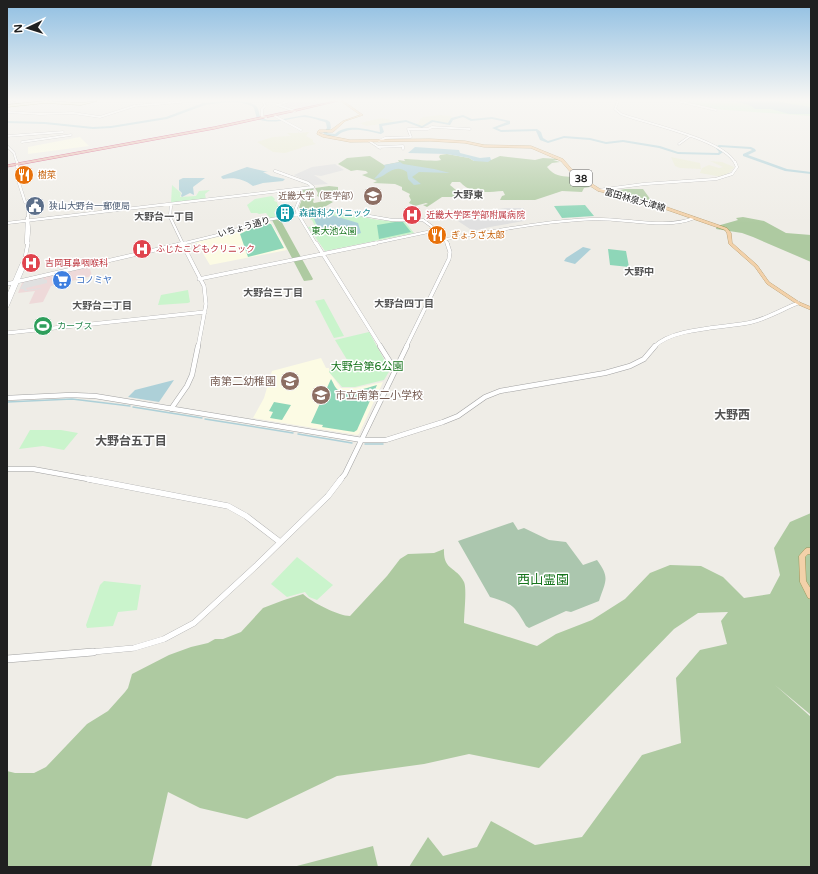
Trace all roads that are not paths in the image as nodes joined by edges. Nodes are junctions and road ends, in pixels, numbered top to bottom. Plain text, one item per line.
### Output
1 (142, 142) edge
2 (370, 142) edge
3 (461, 142) edge
4 (683, 142) edge
5 (703, 142) edge
6 (679, 144) dead end
7 (7, 146) edge
8 (403, 149) dead end
9 (18, 164) junction
10 (7, 166) edge
11 (275, 172) dead end
12 (299, 189) junction
13 (600, 190) junction
14 (171, 204) junction
15 (298, 214) junction
16 (694, 218) junction
17 (28, 221) junction
18 (7, 223) edge
19 (437, 230) junction
20 (446, 238) junction
21 (182, 243) junction
22 (323, 253) junction
23 (199, 279) junction
24 (17, 282) junction
25 (7, 284) edge
26 (7, 299) edge
27 (798, 303) junction
28 (7, 306) edge
29 (811, 309) edge
30 (205, 312) junction
31 (7, 333) edge
32 (396, 366) junction
33 (7, 398) edge
34 (171, 409) junction
35 (362, 440) junction
36 (7, 469) edge
37 (280, 542) junction
38 (811, 551) edge
39 (811, 596) edge
40 (7, 659) edge

1 - 9 highway
2 - 8 street
3 - 13 main road, 富田林泉大津線 / 38
4 - 6 street
5 - 13 street
7 - 9 street
9 - 10 highway
9 - 17 street
11 - 12 street
12 - 14 street
12 - 15 street
13 - 16 main road, 富田林泉大津線 / 38
14 - 17 street
14 - 21 street
15 - 19 street, いちょう通り
15 - 21 street, いちょう通り
15 - 22 street
16 - 20 street
16 - 27 main road, 富田林泉大津線 / 38
17 - 18 street
17 - 24 street
19 - 20 street, いちょう通り
19 - 22 street
20 - 32 street
21 - 23 street
21 - 24 street, いちょう通り
22 - 23 street
22 - 32 street
23 - 30 street
24 - 25 street, いちょう通り
24 - 26 street
24 - 28 street
27 - 29 main road, 富田林泉大津線 / 38
27 - 35 street
30 - 31 street
30 - 34 street
32 - 35 street
33 - 34 street
34 - 35 street
35 - 37 street
36 - 37 street
37 - 40 street
38 - 39 main road

